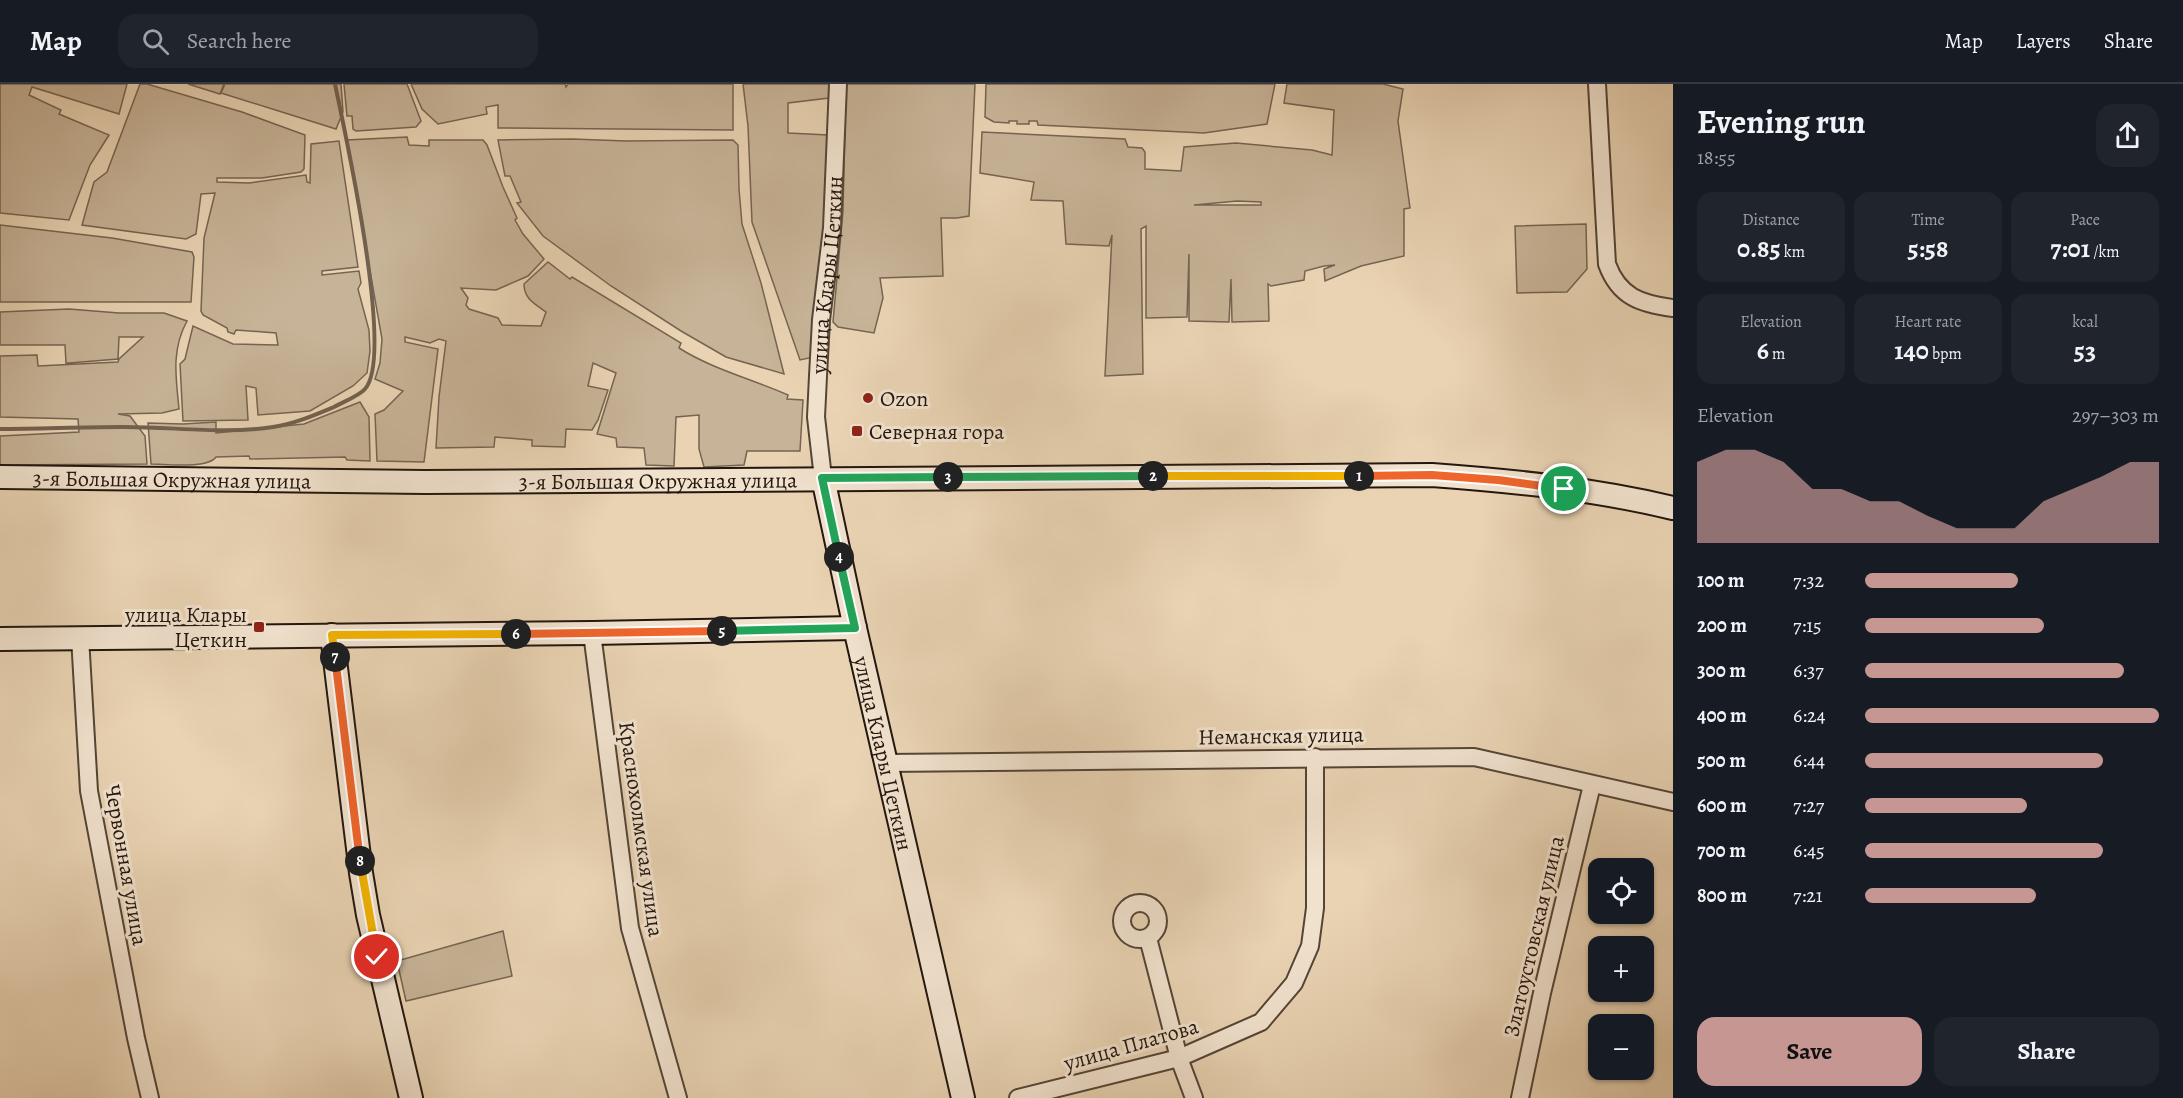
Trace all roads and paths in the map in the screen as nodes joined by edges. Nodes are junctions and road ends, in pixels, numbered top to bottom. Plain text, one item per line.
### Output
1 (838, 84) edge
2 (1598, 84) edge
3 (1673, 308) edge
4 (0, 477) edge
5 (822, 478) junction
6 (1673, 508) edge
7 (855, 628) junction
8 (592, 633) junction
9 (332, 635) junction
10 (80, 637) junction
11 (0, 639) edge
12 (1315, 757) junction
13 (885, 763) junction
14 (1592, 785) junction
15 (1673, 802) edge
16 (1148, 938) dead end
17 (1179, 1058) junction
18 (150, 1098) edge
19 (411, 1098) edge
20 (678, 1098) edge
21 (963, 1098) edge
22 (1018, 1098) edge
23 (1194, 1098) edge
24 (1520, 1098) edge

1 - 5 street, улица Клары Цеткин
2 - 3 street
4 - 5 street, 3-я Большая Окружная улица
5 - 6 street, 3-я Большая Окружная улица
5 - 7 street, улица Клары Цеткин
7 - 8 street
7 - 13 street, улица Клары Цеткин
8 - 9 street
8 - 20 street, Краснохолмская улица
9 - 10 street
9 - 19 street
10 - 11 street
10 - 18 street, Червонная улица
12 - 13 street, Неманская улица
12 - 14 street, Неманская улица
12 - 17 street, улица Платова
13 - 21 street, улица Клары Цеткин
14 - 15 street, Неманская улица
14 - 24 street, Златоустовская улица
16 - 17 street
17 - 22 street, улица Платова
17 - 23 street

